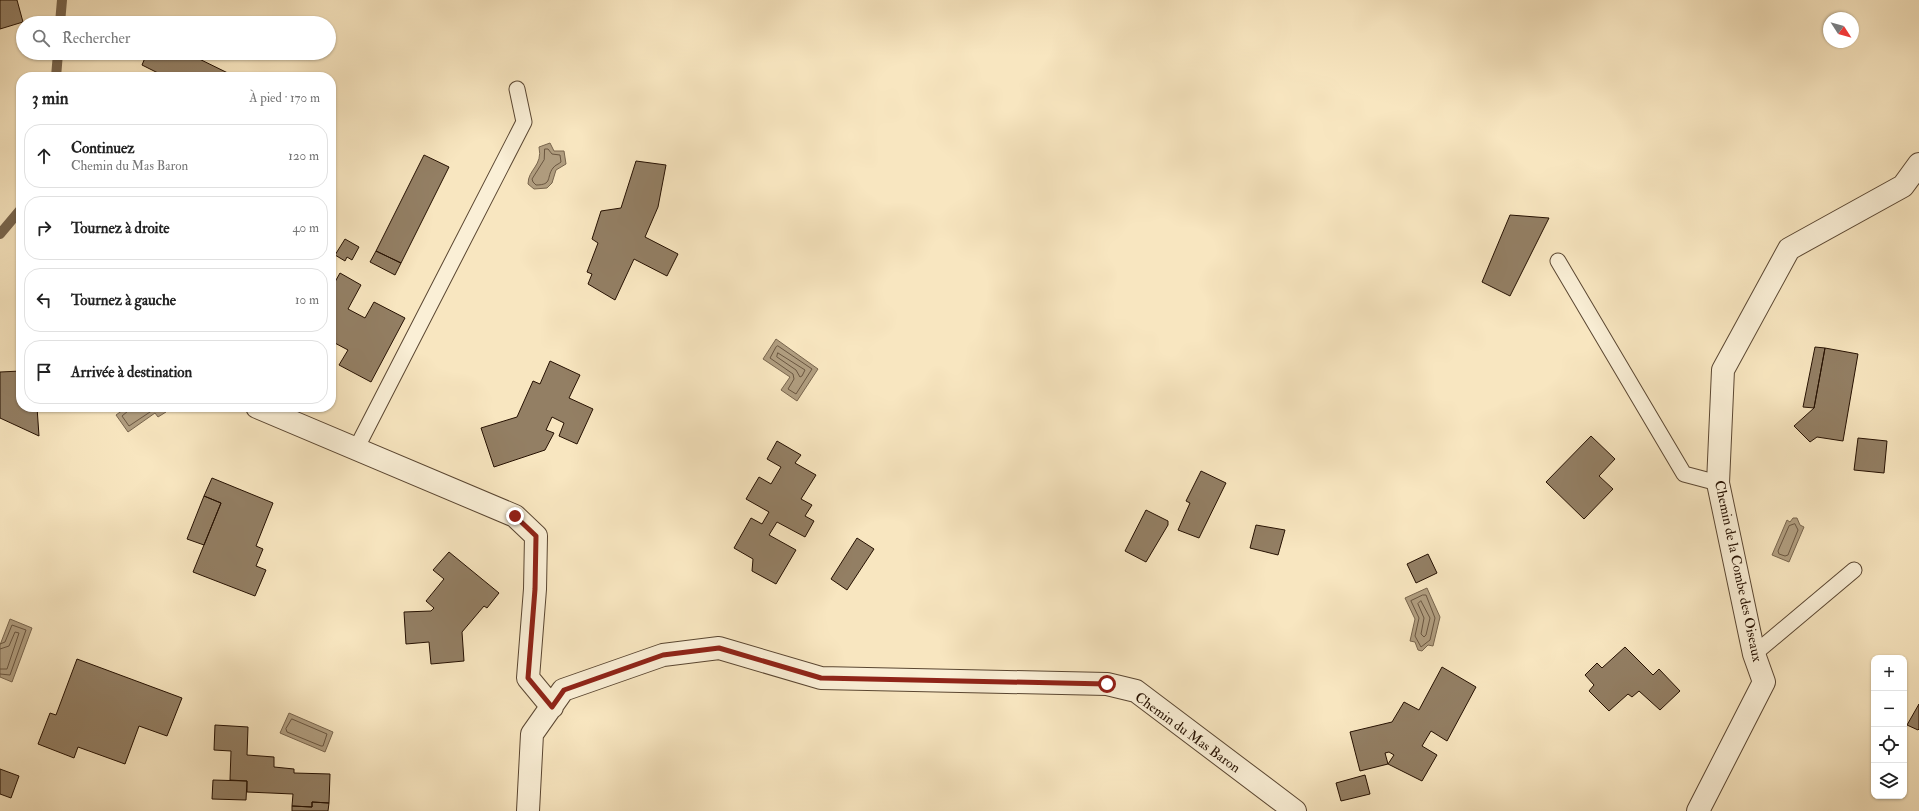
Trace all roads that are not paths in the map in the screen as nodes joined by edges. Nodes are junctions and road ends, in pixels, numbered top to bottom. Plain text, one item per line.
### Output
1 (517, 89) dead end
2 (1919, 164) edge
3 (1558, 262) dead end
4 (269, 412) edge
5 (356, 449) junction
6 (1718, 483) junction
7 (1854, 570) dead end
8 (1754, 654) junction
9 (552, 707) junction
10 (528, 811) edge
11 (1295, 811) edge
12 (1698, 811) edge

1 - 5 lane
2 - 6 street, Chemin de la Combe des Oiseaux
3 - 6 lane
4 - 5 street
5 - 9 street
6 - 8 street, Chemin de la Combe des Oiseaux
7 - 8 lane
8 - 12 street, Chemin de la Combe des Oiseaux
9 - 10 street, Chemin du Mas Baron
9 - 11 street, Chemin du Mas Baron

